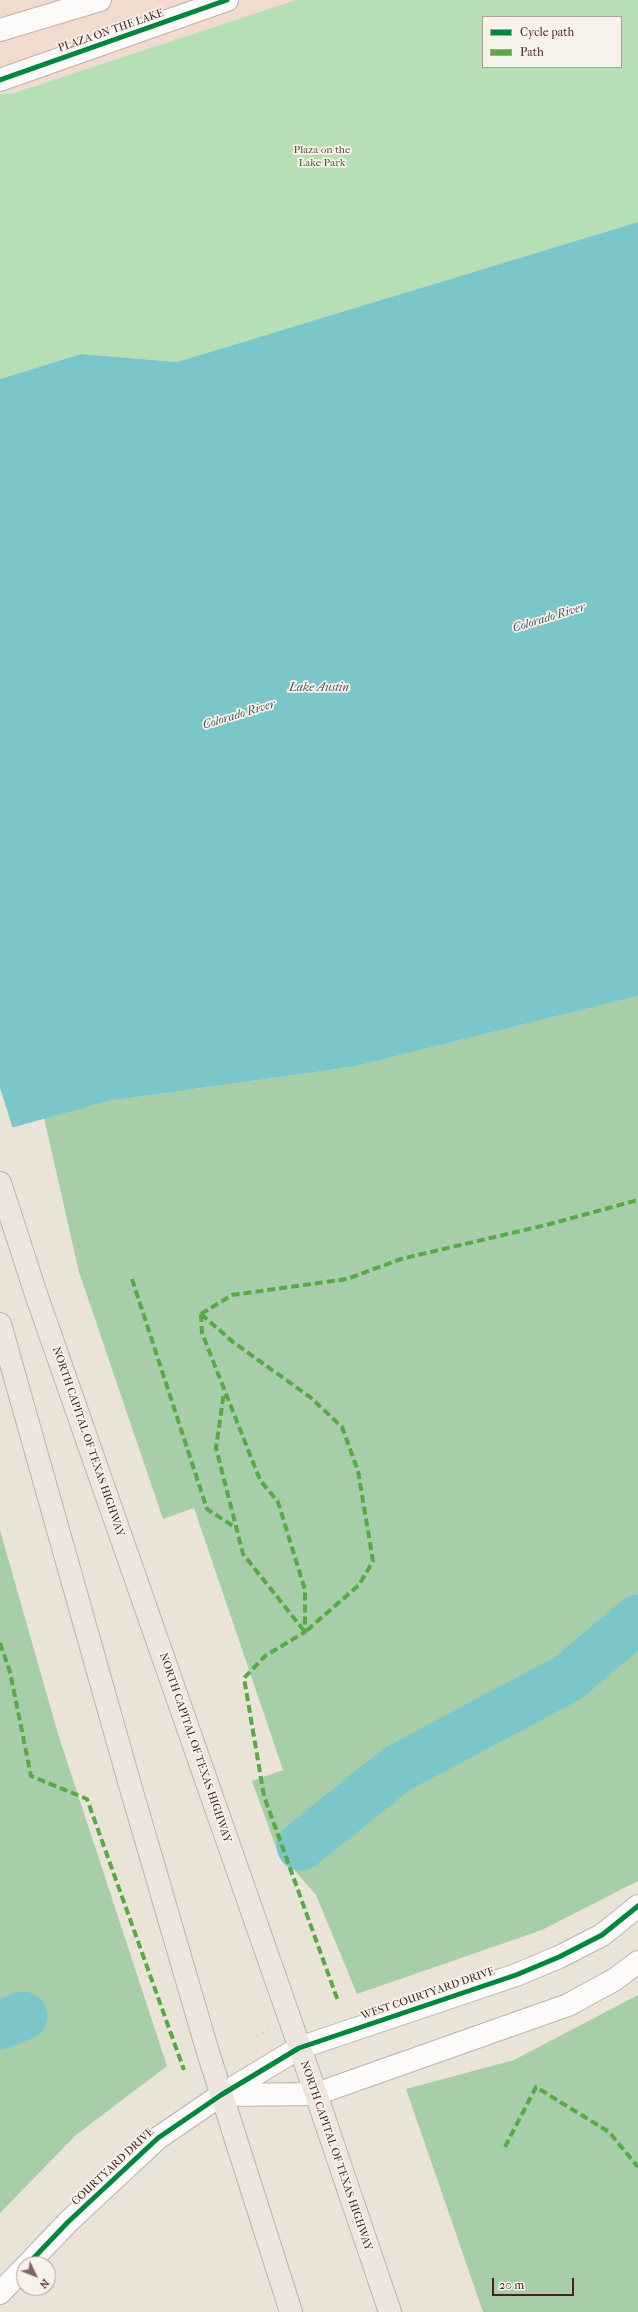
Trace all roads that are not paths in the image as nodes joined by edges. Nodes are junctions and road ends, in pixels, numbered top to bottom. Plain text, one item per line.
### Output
1 (100, 0) edge
2 (228, 0) edge
3 (0, 30) edge
4 (0, 80) edge
5 (0, 1183) edge
6 (0, 1324) edge
7 (638, 1906) edge
8 (638, 1962) edge
9 (299, 2048) junction
10 (316, 2094) junction
11 (221, 2095) junction
12 (36, 2256) edge
13 (16, 2276) edge
14 (0, 2293) edge
15 (291, 2312) edge
16 (390, 2312) edge

1 - 3 street
2 - 4 street, PLAZA ON THE LAKE
5 - 9 highway, NORTH CAPITAL OF TEXAS HIGHWAY
6 - 11 highway
7 - 9 street, WEST COURTYARD DRIVE
8 - 10 street
9 - 10 highway, NORTH CAPITAL OF TEXAS HIGHWAY
9 - 11 street, WEST COURTYARD DRIVE
10 - 11 street
10 - 16 highway, NORTH CAPITAL OF TEXAS HIGHWAY
11 - 12 street, COURTYARD DRIVE
11 - 15 highway
13 - 14 street

